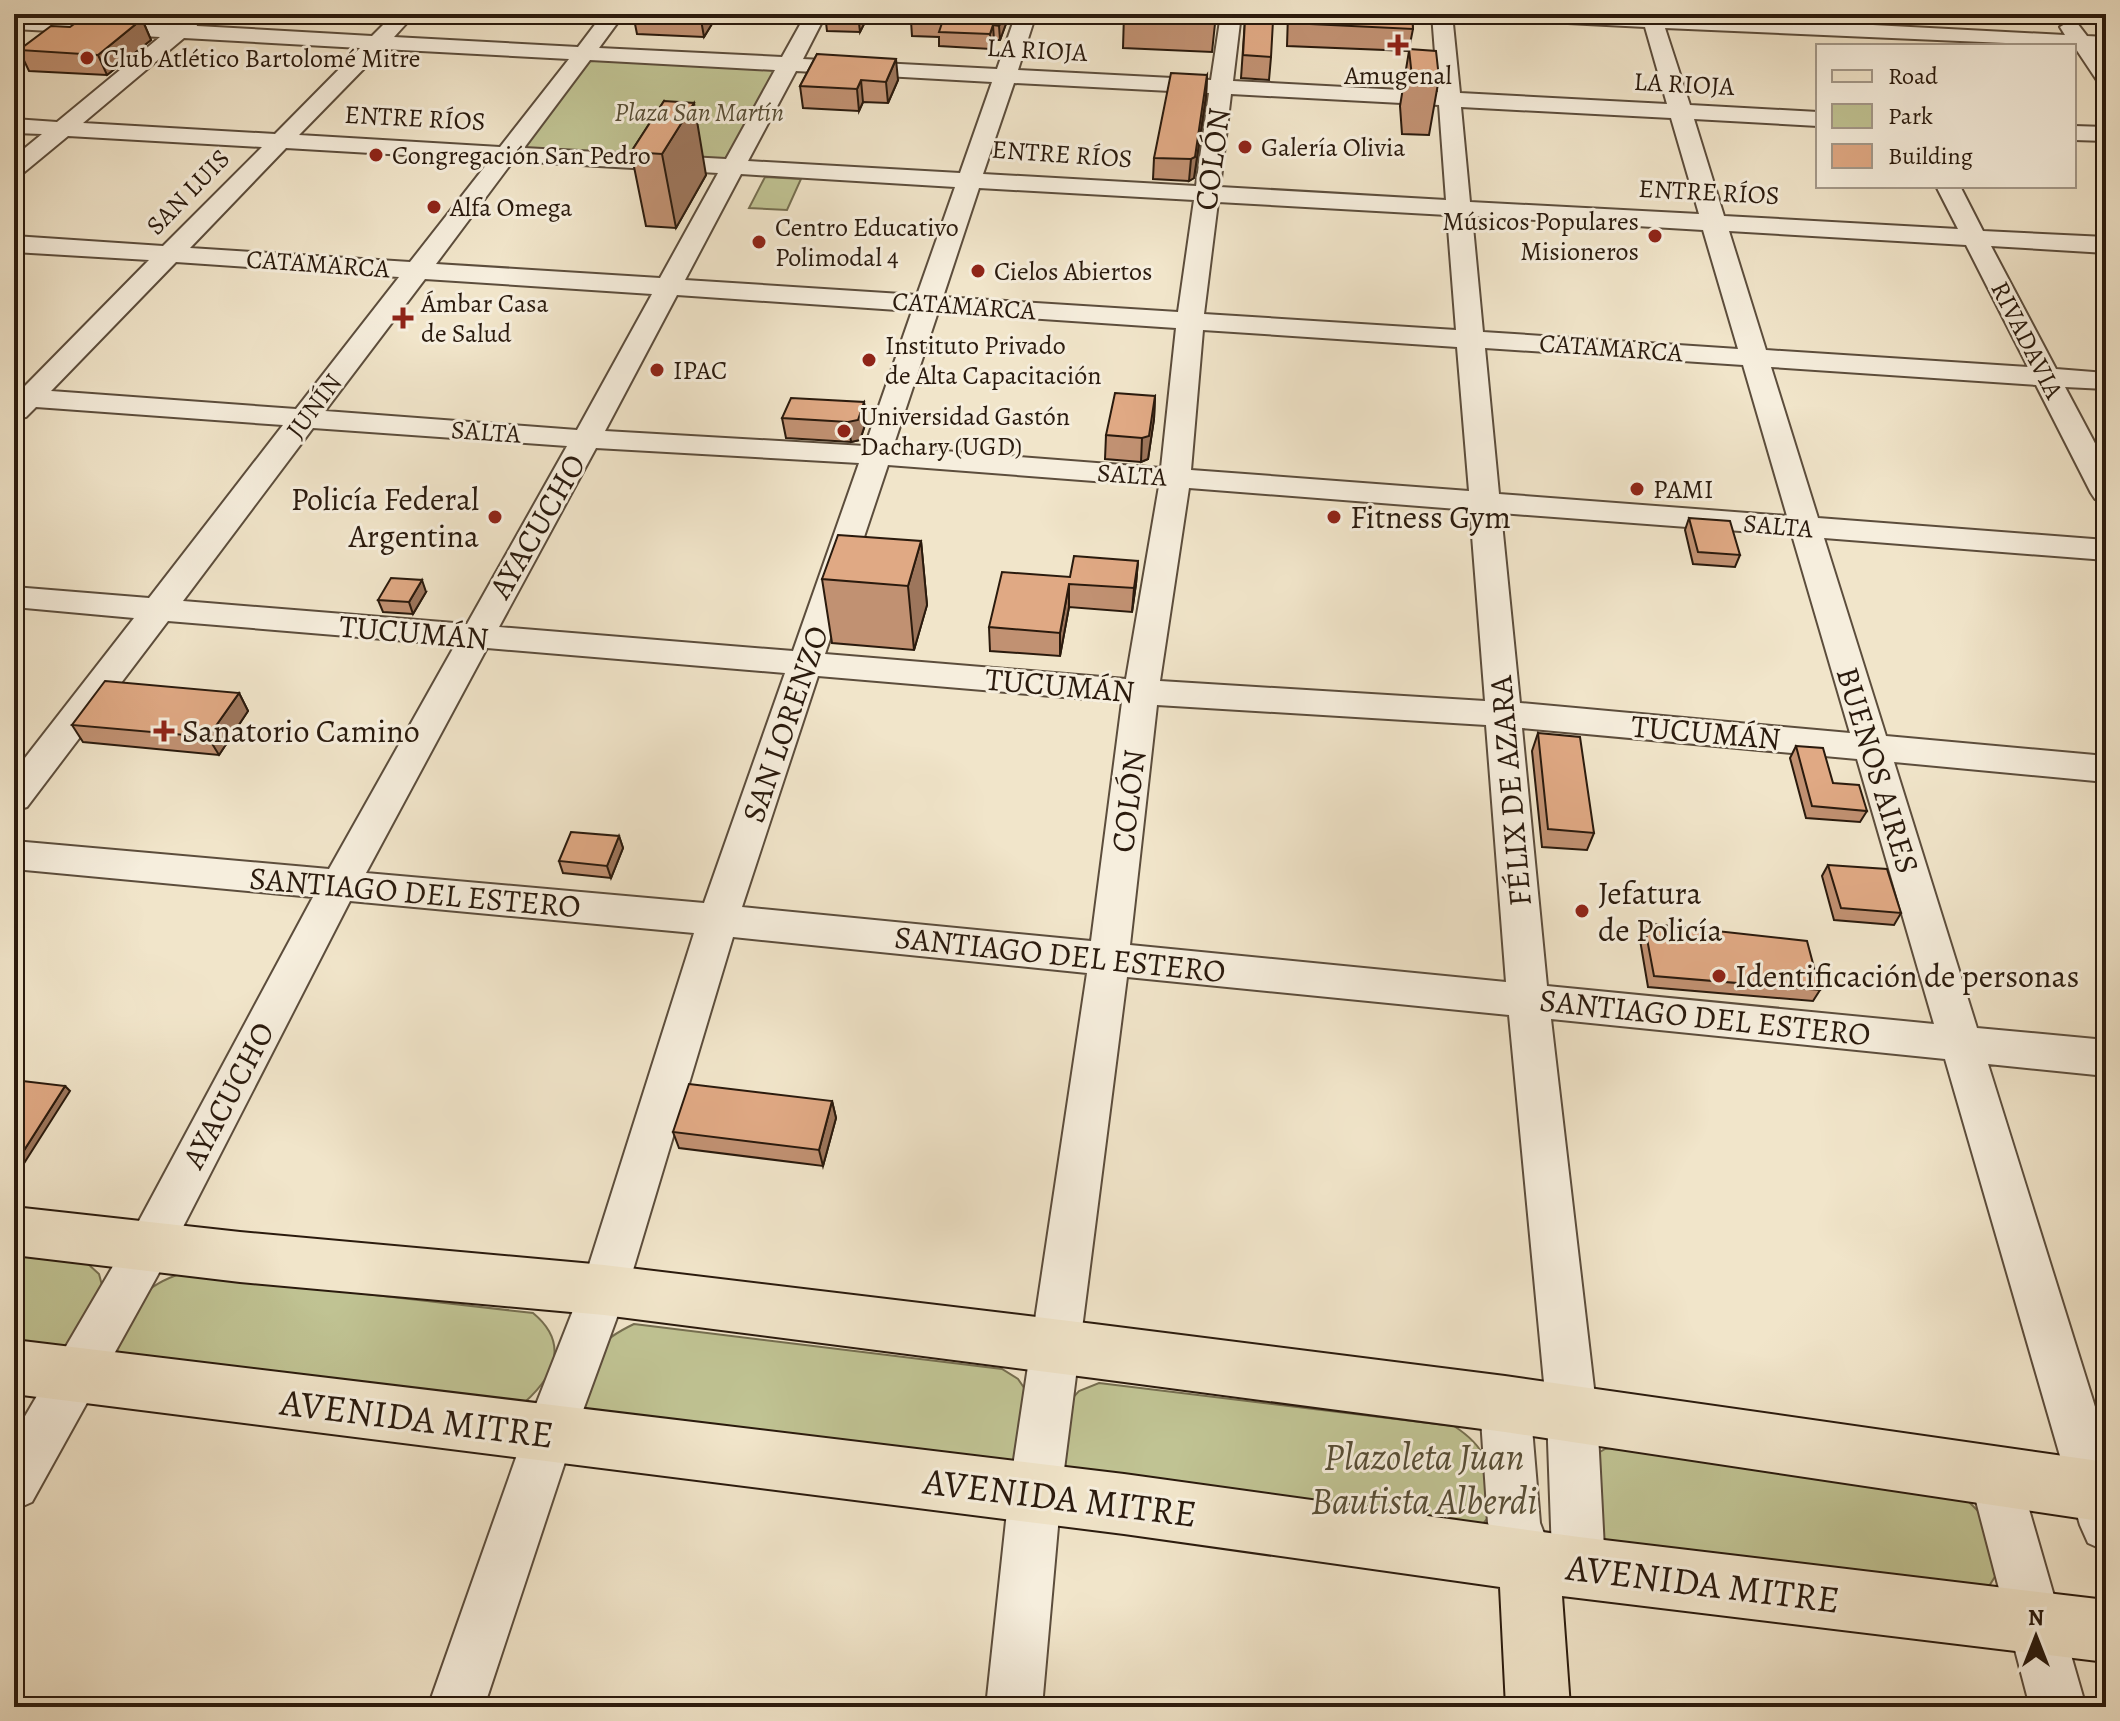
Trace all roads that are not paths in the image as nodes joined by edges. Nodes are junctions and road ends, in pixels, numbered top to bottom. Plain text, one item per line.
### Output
1 (199, 14) edge
2 (405, 14) edge
3 (614, 14) edge
4 (816, 14) edge
5 (1026, 14) edge
6 (1231, 14) edge
7 (1442, 14) edge
8 (1510, 14) edge
9 (2060, 14) edge
10 (1652, 18) edge
11 (14, 23) edge
12 (1868, 30) edge
13 (177, 32) junction
14 (2080, 41) junction
15 (376, 43) junction
16 (2106, 43) edge
17 (583, 54) junction
18 (789, 65) junction
19 (1006, 76) junction
20 (2106, 77) edge
21 (1221, 88) junction
22 (1450, 100) junction
23 (1680, 112) junction
24 (1816, 119) edge
25 (14, 126) edge
26 (63, 128) junction
27 (2076, 133) edge
28 (2106, 134) edge
29 (281, 140) junction
30 (506, 153) junction
31 (735, 165) junction
32 (14, 169) edge
33 (971, 178) junction
34 (1949, 188) edge
35 (1207, 193) junction
36 (1459, 208) junction
37 (1713, 222) junction
38 (1975, 238) junction
39 (14, 244) edge
40 (2106, 245) edge
41 (169, 255) junction
42 (415, 271) junction
43 (669, 287) junction
44 (928, 304) junction
45 (1190, 322) junction
46 (1471, 339) junction
47 (1754, 358) junction
48 (2046, 377) junction
49 (2106, 381) edge
50 (19, 403) edge
51 (305, 419) junction
52 (586, 439) junction
53 (876, 455) junction
54 (1175, 479) junction
55 (2106, 493) edge
56 (1486, 500) junction
57 (1806, 528) junction
58 (2106, 550) edge
59 (14, 597) edge
60 (162, 609) junction
61 (474, 637) junction
62 (805, 664) junction
63 (1141, 692) junction
64 (1503, 714) junction
65 (1871, 746) junction
66 (2106, 769) edge
67 (14, 798) edge
68 (14, 855) edge
69 (339, 885) junction
70 (718, 920) junction
71 (1108, 959) junction
72 (1528, 999) junction
73 (1960, 1042) junction
74 (2106, 1058) edge
75 (14, 1231) edge
76 (149, 1247) junction
77 (604, 1290) junction
78 (1056, 1346) junction
79 (14, 1367) edge
80 (75, 1374) junction
81 (1505, 1404) junction
82 (1572, 1414) junction
83 (549, 1435) junction
84 (1995, 1478) junction
85 (14, 1484) edge
86 (1035, 1493) junction
87 (2103, 1502) edge
88 (1554, 1565) junction
89 (2035, 1622) junction
90 (2106, 1631) edge
91 (456, 1707) edge
92 (1014, 1707) edge
93 (1538, 1707) edge
94 (2058, 1707) edge

1 - 13 street
2 - 15 street, SAN LUIS
3 - 17 street, JUNÍN
4 - 18 street, AYACUCHO
5 - 19 street, SAN LORENZO
6 - 21 street, COLÓN
7 - 22 street, FÉLIX DE AZARA
8 - 10 street
9 - 14 street
10 - 12 street
10 - 23 street, BUENOS AIRES
11 - 13 street, LA RIOJA
12 - 14 street
13 - 15 street, LA RIOJA
13 - 26 street
14 - 16 street
14 - 20 street
15 - 17 street, LA RIOJA
15 - 29 street, SAN LUIS
17 - 18 street, LA RIOJA
17 - 30 street, JUNÍN
18 - 19 street, LA RIOJA
18 - 31 street, AYACUCHO
19 - 21 street, LA RIOJA
19 - 33 street, SAN LORENZO
21 - 22 street, LA RIOJA
21 - 35 street, COLÓN
22 - 23 street, LA RIOJA
22 - 36 street, FÉLIX DE AZARA
23 - 24 street, LA RIOJA
23 - 37 street, BUENOS AIRES
25 - 26 street, ENTRE RÍOS
26 - 29 street, ENTRE RÍOS
26 - 32 street
27 - 28 street
29 - 30 street, ENTRE RÍOS
29 - 41 street, SAN LUIS
30 - 31 street, ENTRE RÍOS
30 - 42 street, JUNÍN
31 - 33 street, ENTRE RÍOS
31 - 43 street, AYACUCHO
33 - 35 street, ENTRE RÍOS
33 - 44 street, SAN LORENZO
34 - 38 street, RIVADAVIA
35 - 36 street, ENTRE RÍOS
35 - 45 street, COLÓN
36 - 37 street, ENTRE RÍOS
36 - 46 street, FÉLIX DE AZARA
37 - 38 street, ENTRE RÍOS
37 - 47 street, BUENOS AIRES
38 - 40 street, ENTRE RÍOS
38 - 48 street, RIVADAVIA
39 - 41 street, CATAMARCA
41 - 42 street, CATAMARCA
41 - 50 street, SAN LUIS
42 - 43 street, CATAMARCA
42 - 51 street, JUNÍN
43 - 44 street, CATAMARCA
43 - 52 street, AYACUCHO
44 - 45 street, CATAMARCA
44 - 53 street, SAN LORENZO
45 - 46 street, CATAMARCA
45 - 54 street, COLÓN
46 - 47 street, CATAMARCA
46 - 56 street, FÉLIX DE AZARA
47 - 48 street, CATAMARCA
47 - 57 street, BUENOS AIRES
48 - 49 street, CATAMARCA
48 - 55 street, RIVADAVIA
50 - 51 street, SALTA
51 - 52 street, SALTA
51 - 60 street, JUNÍN
52 - 53 street, SALTA
52 - 61 street, AYACUCHO
53 - 54 street, SALTA
53 - 62 street, SAN LORENZO
54 - 56 street, SALTA
54 - 63 street, COLÓN
56 - 57 street, SALTA
56 - 64 street, FÉLIX DE AZARA
57 - 58 street, SALTA
57 - 65 street, BUENOS AIRES
59 - 60 street, TUCUMÁN
60 - 61 street, TUCUMÁN
60 - 67 street, JUNÍN
61 - 62 street, TUCUMÁN
61 - 69 street, AYACUCHO
62 - 63 street, TUCUMÁN
62 - 70 street, SAN LORENZO
63 - 64 street, TUCUMÁN
63 - 71 street, COLÓN
64 - 65 street, TUCUMÁN
64 - 72 street, FÉLIX DE AZARA
65 - 66 street, TUCUMÁN
65 - 73 street, BUENOS AIRES
68 - 69 street, SANTIAGO DEL ESTERO
69 - 70 street, SANTIAGO DEL ESTERO
69 - 76 street, AYACUCHO
70 - 71 street, SANTIAGO DEL ESTERO
70 - 77 street, SAN LORENZO
71 - 72 street, SANTIAGO DEL ESTERO
71 - 78 street, COLÓN
72 - 73 street, SANTIAGO DEL ESTERO
72 - 82 street, FÉLIX DE AZARA
73 - 74 street, SANTIAGO DEL ESTERO
73 - 87 street, BUENOS AIRES
75 - 76 main road
76 - 77 main road
76 - 80 street, AYACUCHO
77 - 78 main road
77 - 83 street, SAN LORENZO
78 - 81 main road
78 - 86 street, COLÓN
79 - 80 main road, AVENIDA MITRE
80 - 83 main road, AVENIDA MITRE
80 - 85 street, AYACUCHO
81 - 82 main road
81 - 88 street
82 - 84 main road
82 - 88 street, FÉLIX DE AZARA
83 - 86 main road, AVENIDA MITRE
83 - 91 street, SAN LORENZO
84 - 87 main road
84 - 89 street
86 - 88 main road, AVENIDA MITRE
86 - 92 street, COLÓN
88 - 89 main road, AVENIDA MITRE
88 - 93 main road
89 - 90 main road, AVENIDA MITRE
89 - 94 street

